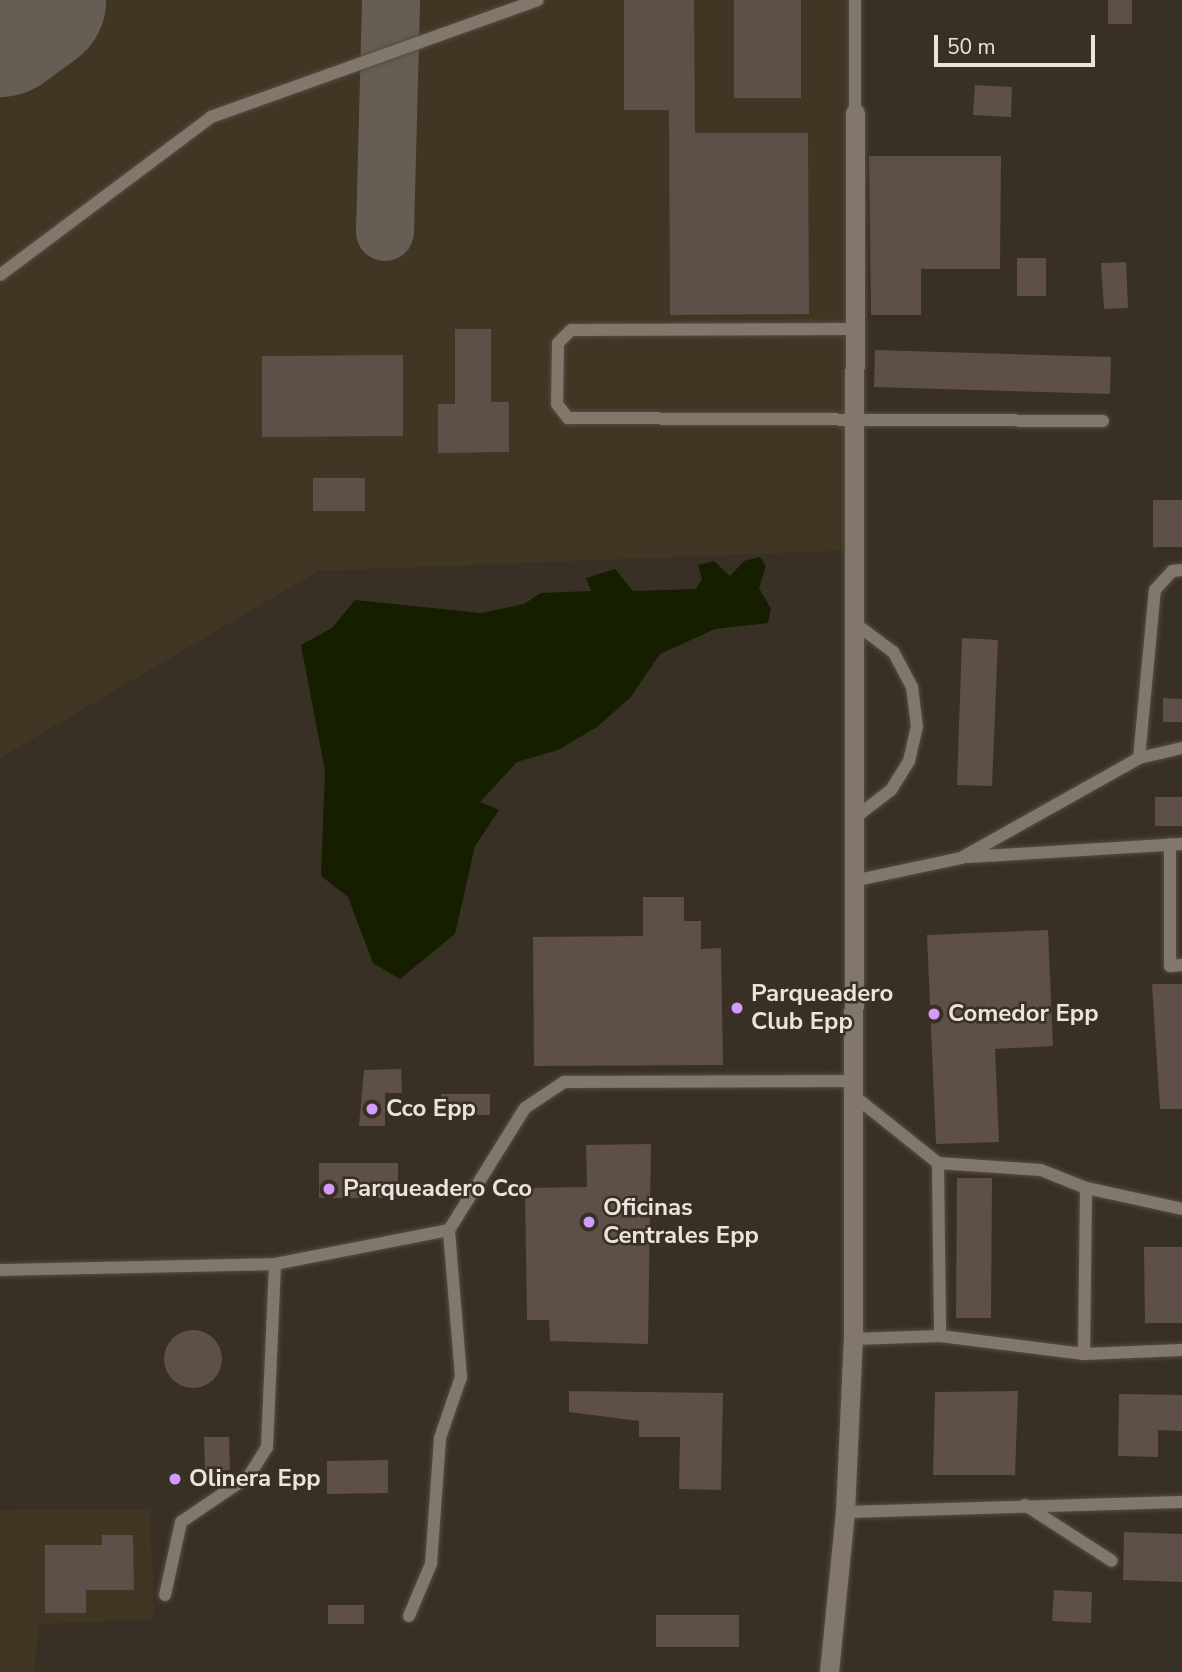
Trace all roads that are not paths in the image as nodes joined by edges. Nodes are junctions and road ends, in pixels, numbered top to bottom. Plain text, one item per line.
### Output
1 (538, 0) edge
2 (855, 0) edge
3 (855, 113) joint
4 (0, 275) edge
5 (853, 329) junction
6 (1103, 421) dead end
7 (853, 424) junction
8 (1182, 570) edge
9 (852, 620) junction
10 (1182, 748) edge
11 (1139, 758) junction
12 (852, 820) junction
13 (1176, 844) edge
14 (961, 858) junction
15 (853, 881) junction
16 (1182, 965) edge
17 (855, 1089) junction
18 (938, 1163) junction
19 (1086, 1188) junction
20 (1182, 1209) edge
21 (449, 1230) junction
22 (275, 1264) junction
23 (0, 1269) edge
24 (940, 1336) junction
25 (853, 1339) junction
26 (1182, 1350) edge
27 (1084, 1354) junction
28 (1182, 1502) edge
29 (1025, 1505) junction
30 (845, 1512) junction
31 (1112, 1561) dead end
32 (165, 1595) dead end
33 (409, 1616) dead end
34 (829, 1672) edge

1 - 4 lane
2 - 3 lane
3 - 5 street
5 - 7 street
5 - 7 lane
6 - 7 lane
7 - 9 street
8 - 11 lane
9 - 12 street
9 - 12 lane
10 - 11 lane
11 - 14 lane
12 - 15 street
13 - 14 lane
13 - 16 lane
14 - 15 lane
15 - 17 street
17 - 18 lane
17 - 21 lane
17 - 25 street
18 - 19 lane
18 - 24 lane
19 - 20 lane
19 - 27 lane
21 - 22 lane
21 - 33 lane
22 - 23 lane
22 - 32 lane
24 - 25 lane
24 - 27 lane
25 - 30 street
26 - 27 lane
28 - 29 lane
29 - 30 lane
29 - 31 lane
30 - 34 street

